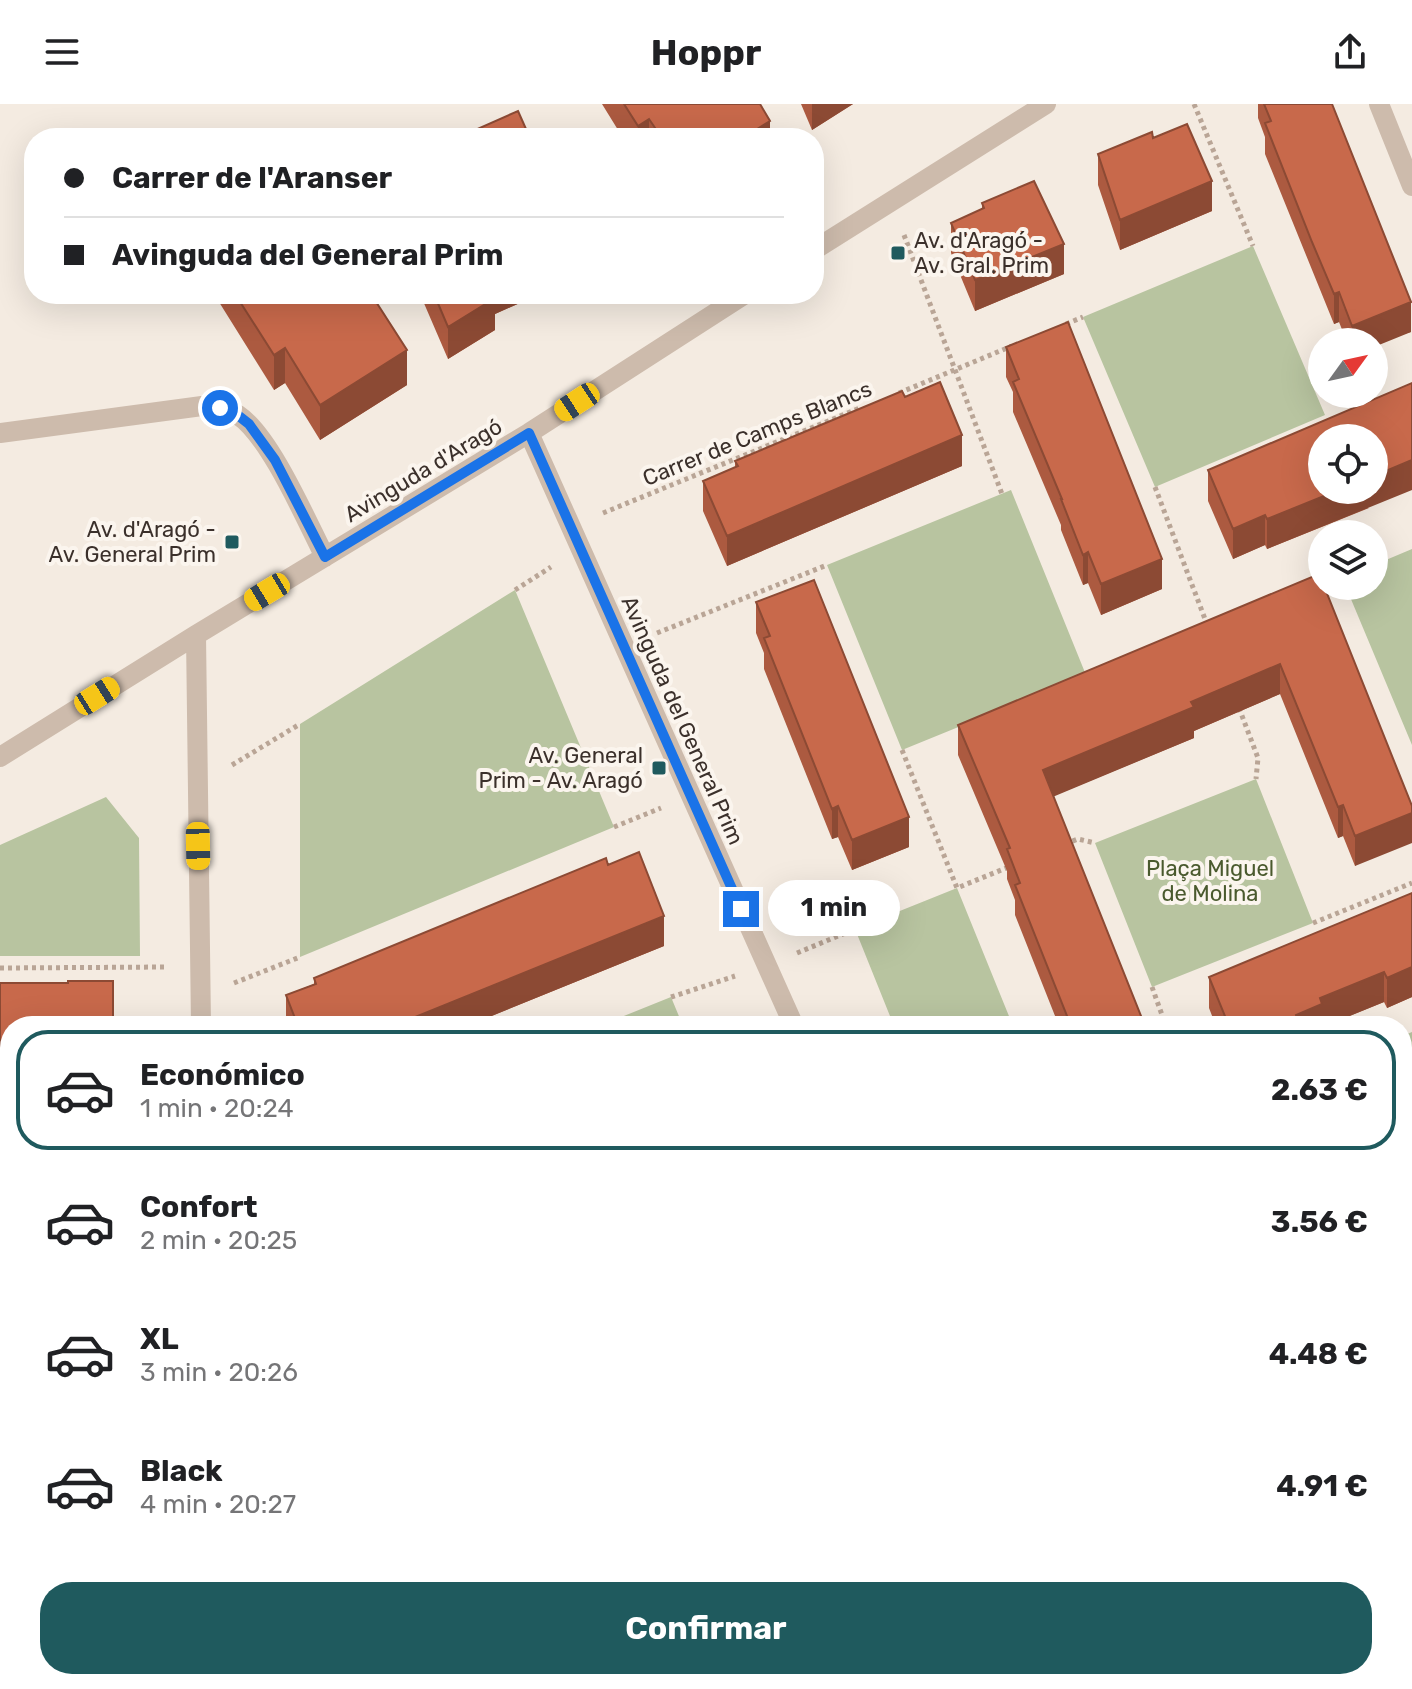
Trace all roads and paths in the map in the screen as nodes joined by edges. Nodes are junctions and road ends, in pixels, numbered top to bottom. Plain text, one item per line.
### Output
1 (1046, 104) edge
2 (1194, 104) edge
3 (1379, 104) edge
4 (1412, 186) edge
5 (890, 200) junction
6 (824, 243) edge
7 (1253, 246) dead end
8 (729, 304) edge
9 (1083, 317) dead end
10 (1055, 329) edge
11 (1012, 346) edge
12 (955, 370) junction
13 (896, 394) edge
14 (866, 406) edge
15 (0, 433) edge
16 (529, 433) junction
17 (1155, 487) dead end
18 (1002, 494) dead end
19 (571, 526) junction
20 (325, 557) junction
21 (827, 565) dead end
22 (196, 635) junction
23 (1213, 640) edge
24 (625, 647) junction
25 (1235, 699) edge
26 (300, 724) dead end
27 (902, 750) dead end
28 (0, 757) edge
29 (1256, 779) dead end
30 (197, 786) junction
31 (691, 795) junction
32 (614, 827) dead end
33 (1095, 843) dead end
34 (1064, 844) edge
35 (1024, 860) edge
36 (1412, 883) edge
37 (1313, 923) dead end
38 (855, 929) dead end
39 (300, 957) dead end
40 (766, 965) junction
41 (165, 967) dead end
42 (0, 968) edge
43 (1152, 987) dead end
44 (201, 996) junction
45 (671, 997) dead end
46 (201, 1016) edge
47 (789, 1016) edge
48 (1162, 1016) edge

1 - 5 street
2 - 7 path
3 - 4 street
5 - 6 street
5 - 12 path
8 - 16 street, Avinguda d'Aragó
9 - 10 path
11 - 12 path, Carrer de Camps Blancs
12 - 13 path, Carrer de Camps Blancs
12 - 18 path
14 - 19 path, Carrer de Camps Blancs
15 - 20 street
16 - 19 street, Avinguda del General Prim
16 - 20 street, Avinguda d'Aragó
17 - 23 path
19 - 24 street, Avinguda del General Prim
20 - 22 street, Avinguda d'Aragó
21 - 24 path
22 - 28 street, Avinguda d'Aragó
22 - 30 street
24 - 31 street, Avinguda del General Prim
25 - 29 path
26 - 30 path
27 - 35 path
30 - 44 street
31 - 32 path
31 - 40 street, Avinguda del General Prim
33 - 34 path
36 - 37 path
38 - 40 path
39 - 44 path
40 - 45 path
40 - 47 street, Avinguda del General Prim
41 - 42 path
43 - 48 path
44 - 46 street

